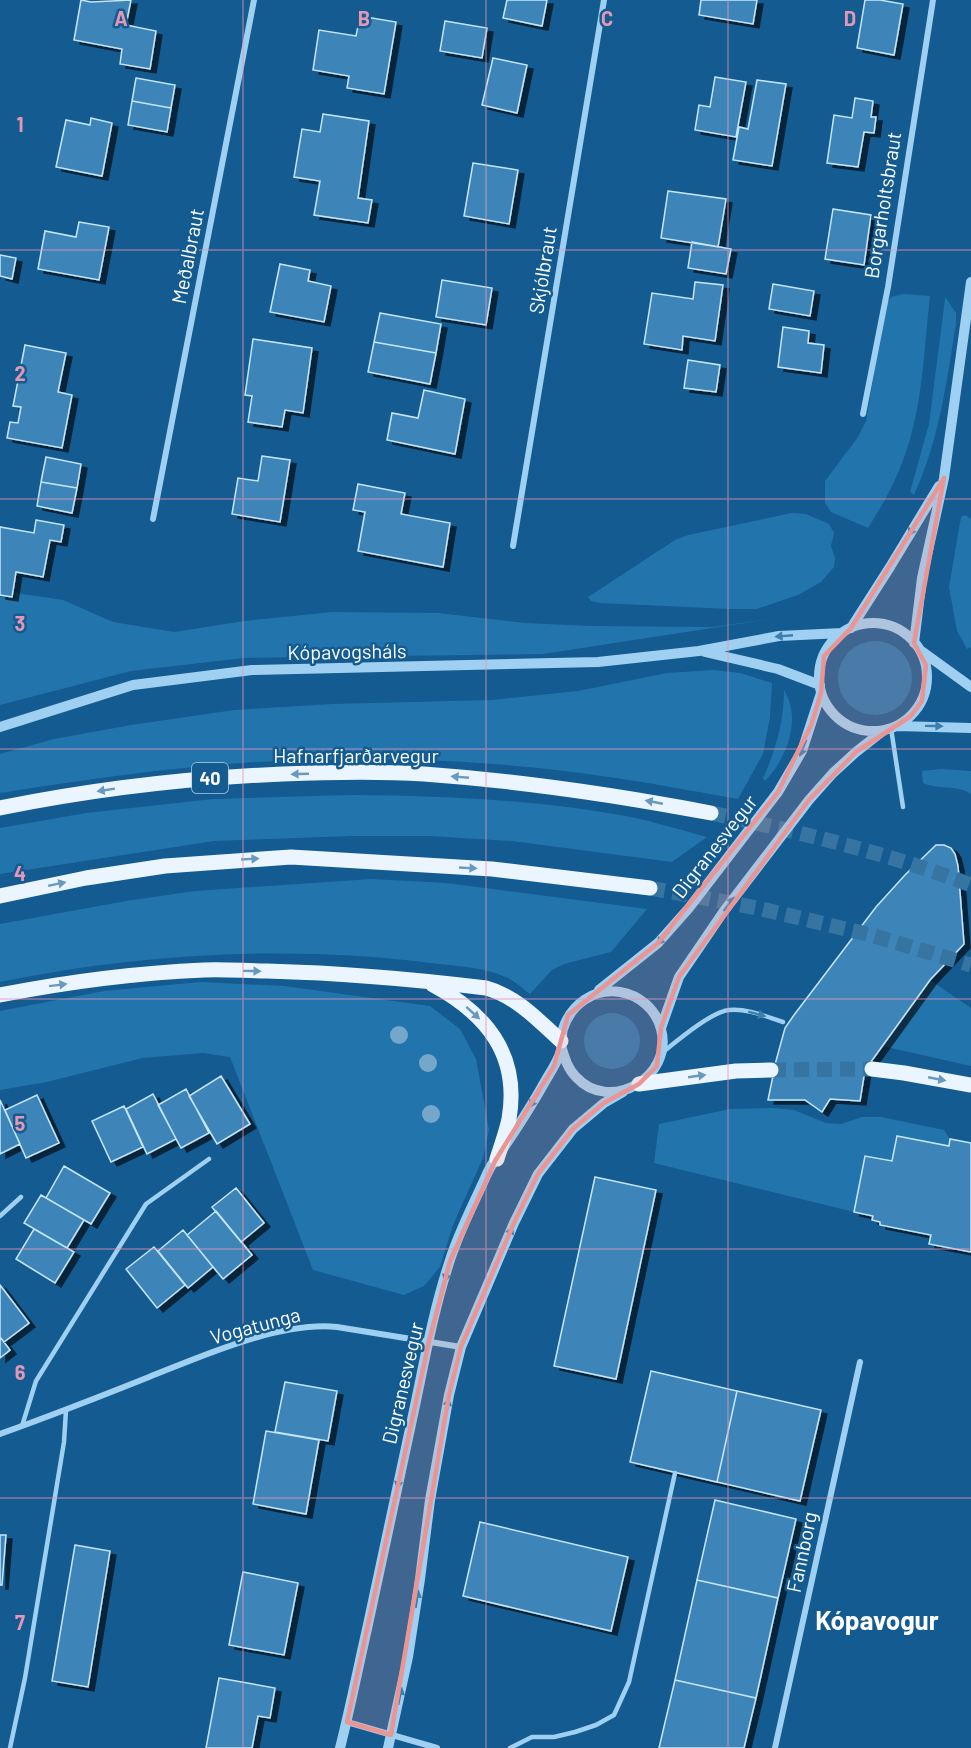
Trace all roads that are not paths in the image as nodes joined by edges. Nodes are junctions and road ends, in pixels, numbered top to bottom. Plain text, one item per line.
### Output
1 (254, 0) edge
2 (604, 0) edge
3 (933, 0) edge
4 (971, 282) edge
5 (863, 414) dead end
6 (944, 478) junction
7 (153, 519) dead end
8 (513, 546) dead end
9 (846, 631) junction
10 (916, 646) junction
11 (699, 651) junction
12 (971, 687) edge
13 (820, 689) junction
14 (0, 726) edge
15 (891, 728) junction
16 (971, 728) edge
17 (903, 807) dead end
18 (0, 808) edge
19 (711, 813) tunnel mouth
20 (650, 888) tunnel mouth
21 (0, 896) edge
22 (425, 981) junction
23 (595, 994) junction
24 (0, 995) edge
25 (783, 1022) dead end
26 (661, 1028) junction
27 (561, 1045) junction
28 (661, 1054) junction
29 (873, 1066) tunnel mouth
30 (771, 1070) tunnel mouth
31 (639, 1084) junction
32 (971, 1085) edge
33 (624, 1091) junction
34 (208, 1159) dead end
35 (497, 1160) junction
36 (21, 1197) dead end
37 (0, 1216) edge
38 (429, 1341) junction
39 (461, 1347) junction
40 (860, 1362) dead end
41 (66, 1410) junction
42 (22, 1426) junction
43 (0, 1434) edge
44 (675, 1473) dead end
45 (347, 1722) junction
46 (391, 1735) junction
47 (10, 1748) edge
48 (340, 1748) edge
49 (388, 1748) edge
50 (437, 1748) edge
51 (510, 1748) edge
52 (775, 1748) edge

1 - 7 street, Meðalbraut
2 - 8 street, Skjólbraut
3 - 5 street, Borgarholtsbraut
4 - 6 street
6 -> 9 street
6 - 10 street
9 - 10 street
9 -> 11 street, Kópavogsháls
9 - 13 street
10 - 12 street
10 - 15 street
11 - 13 street, Kópavogsháls
11 - 14 street, Kópavogsháls
13 - 15 street
13 -> 23 street, Digranesvegur
15 -> 16 street
15 - 17 lane
26 -> 15 street
19 -> 18 main road, Hafnarfjarðarvegur / 40
21 -> 20 main road
24 -> 22 main road
22 - 27 main road
22 -> 35 main road
23 - 26 street
23 - 27 street
28 -> 25 lane
26 - 28 street
27 - 33 street
27 -> 35 street, Digranesvegur
28 - 31 street
29 -> 32 main road
31 -> 30 main road
31 - 33 street
39 -> 33 street
34 - 42 lane
35 -> 38 street, Digranesvegur
36 - 37 lane
38 - 39 street, Vogatunga
38 - 41 street, Vogatunga
38 -> 45 street, Digranesvegur
46 -> 39 street
40 - 52 street, Fannborg
41 - 42 street, Vogatunga
41 - 47 lane
42 - 43 street, Vogatunga
44 - 51 lane
45 - 46 street
45 - 48 street, Digranesvegur
46 - 49 street
46 - 50 street

